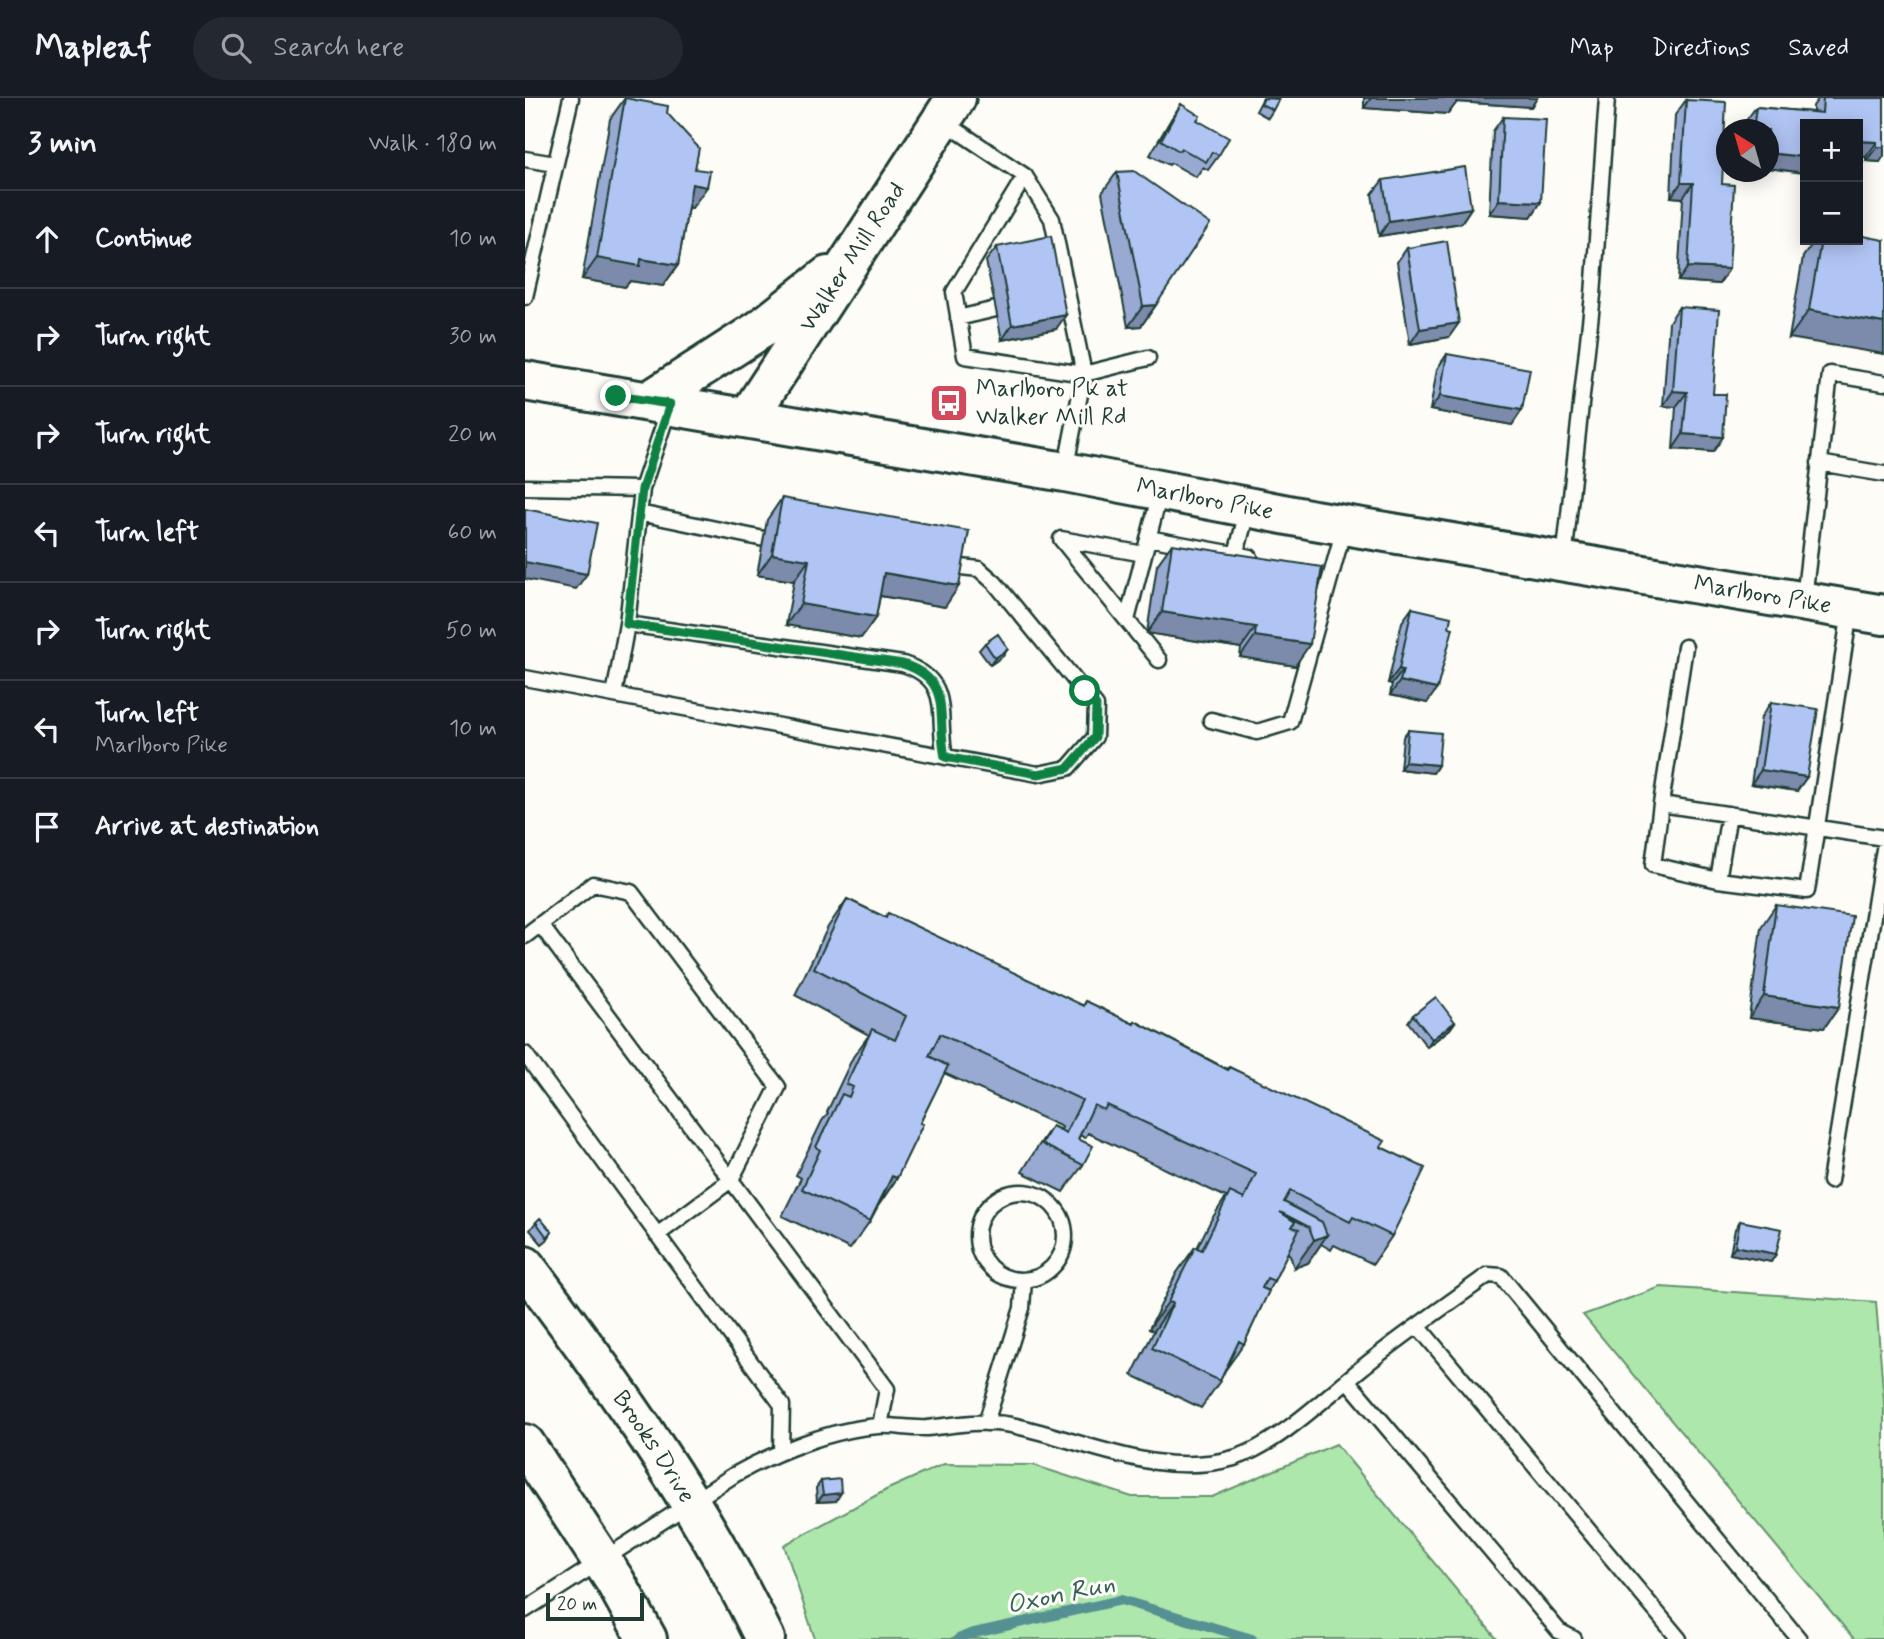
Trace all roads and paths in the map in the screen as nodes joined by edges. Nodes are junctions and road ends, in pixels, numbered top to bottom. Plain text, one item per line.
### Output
1 (571, 98) edge
2 (1607, 98) edge
3 (949, 109) edge
4 (525, 159) edge
5 (555, 164) junction
6 (1025, 176) junction
7 (530, 254) edge
8 (855, 256) junction
9 (525, 297) edge
10 (1068, 297) junction
11 (1050, 301) edge
12 (996, 309) dead end
13 (958, 318) junction
14 (1149, 358) dead end
15 (1084, 373) junction
16 (525, 381) edge
17 (1884, 383) edge
18 (659, 403) junction
19 (748, 417) junction
20 (1819, 463) junction
21 (1065, 472) junction
22 (1884, 474) edge
23 (525, 487) edge
24 (642, 489) junction
25 (1160, 492) junction
26 (1248, 507) junction
27 (639, 513) junction
28 (1345, 525) junction
29 (1148, 538) junction
30 (764, 539) dead end
31 (1236, 554) junction
32 (1144, 555) junction
33 (1268, 561) edge
34 (1563, 561) junction
35 (952, 566) edge
36 (1803, 601) junction
37 (1867, 612) edge
38 (1127, 621) junction
39 (627, 624) junction
40 (1685, 647) dead end
41 (1159, 660) dead end
42 (525, 678) edge
43 (614, 695) junction
44 (1211, 720) dead end
45 (945, 757) junction
46 (1661, 804) junction
47 (1729, 814) junction
48 (1815, 828) junction
49 (1884, 838) edge
50 (1884, 849) edge
51 (1719, 880) junction
52 (540, 924) junction
53 (525, 936) edge
54 (525, 1054) edge
55 (731, 1180) junction
56 (1830, 1181) dead end
57 (657, 1235) junction
58 (525, 1266) edge
59 (1024, 1280) junction
60 (1418, 1326) junction
61 (1347, 1380) junction
62 (986, 1423) junction
63 (880, 1426) junction
64 (525, 1444) edge
65 (781, 1452) junction
66 (690, 1503) junction
67 (601, 1559) junction
68 (526, 1607) edge
69 (647, 1639) edge
70 (765, 1639) edge
71 (1574, 1639) edge
72 (1679, 1639) edge
73 (1799, 1639) edge

1 - 5 lane
2 - 34 lane
3 - 6 lane
3 - 8 main road, Walker Mill Road
4 - 5 lane
5 - 7 lane
6 - 10 lane
6 - 13 lane
7 - 9 lane
8 - 18 main road
8 - 19 main road, Walker Mill Road
10 - 11 lane
10 - 15 lane
12 - 13 lane
13 - 15 lane
14 - 15 lane
15 - 21 lane
16 - 18 main road, Marlboro Pike
17 - 20 lane
18 - 19 main road, Marlboro Pike
18 - 24 lane
19 - 21 main road, Marlboro Pike
20 - 22 lane
20 - 36 lane
21 - 25 main road, Marlboro Pike
23 - 24 lane
24 - 27 lane
25 - 26 main road, Marlboro Pike
25 - 29 lane
26 - 28 main road, Marlboro Pike
26 - 31 lane
27 - 30 lane
27 - 39 lane
28 - 34 main road, Marlboro Pike
28 - 44 lane
29 - 31 lane
29 - 32 lane
31 - 33 lane
32 - 38 lane
32 - 38 lane
34 - 36 main road, Marlboro Pike
35 - 45 lane
36 - 37 main road, Marlboro Pike
37 - 48 lane
38 - 41 lane
39 - 43 lane
39 - 45 lane
40 - 46 lane
42 - 43 lane
43 - 45 lane
46 - 47 lane
46 - 51 lane
47 - 48 lane
47 - 51 lane
48 - 49 lane
48 - 51 lane
50 - 56 lane
52 - 53 lane
52 - 55 lane
52 - 55 lane
54 - 57 lane
55 - 57 lane
55 - 63 lane
57 - 65 lane
58 - 66 main road, Brooks Drive
59 - 59 lane
59 - 62 lane
60 - 61 lane
60 - 72 lane
60 - 73 lane
61 - 62 lane
61 - 71 lane
62 - 63 lane
63 - 65 lane
64 - 67 main road
65 - 66 lane
66 - 67 lane
66 - 70 main road, Brooks Drive
67 - 68 lane
67 - 69 main road

